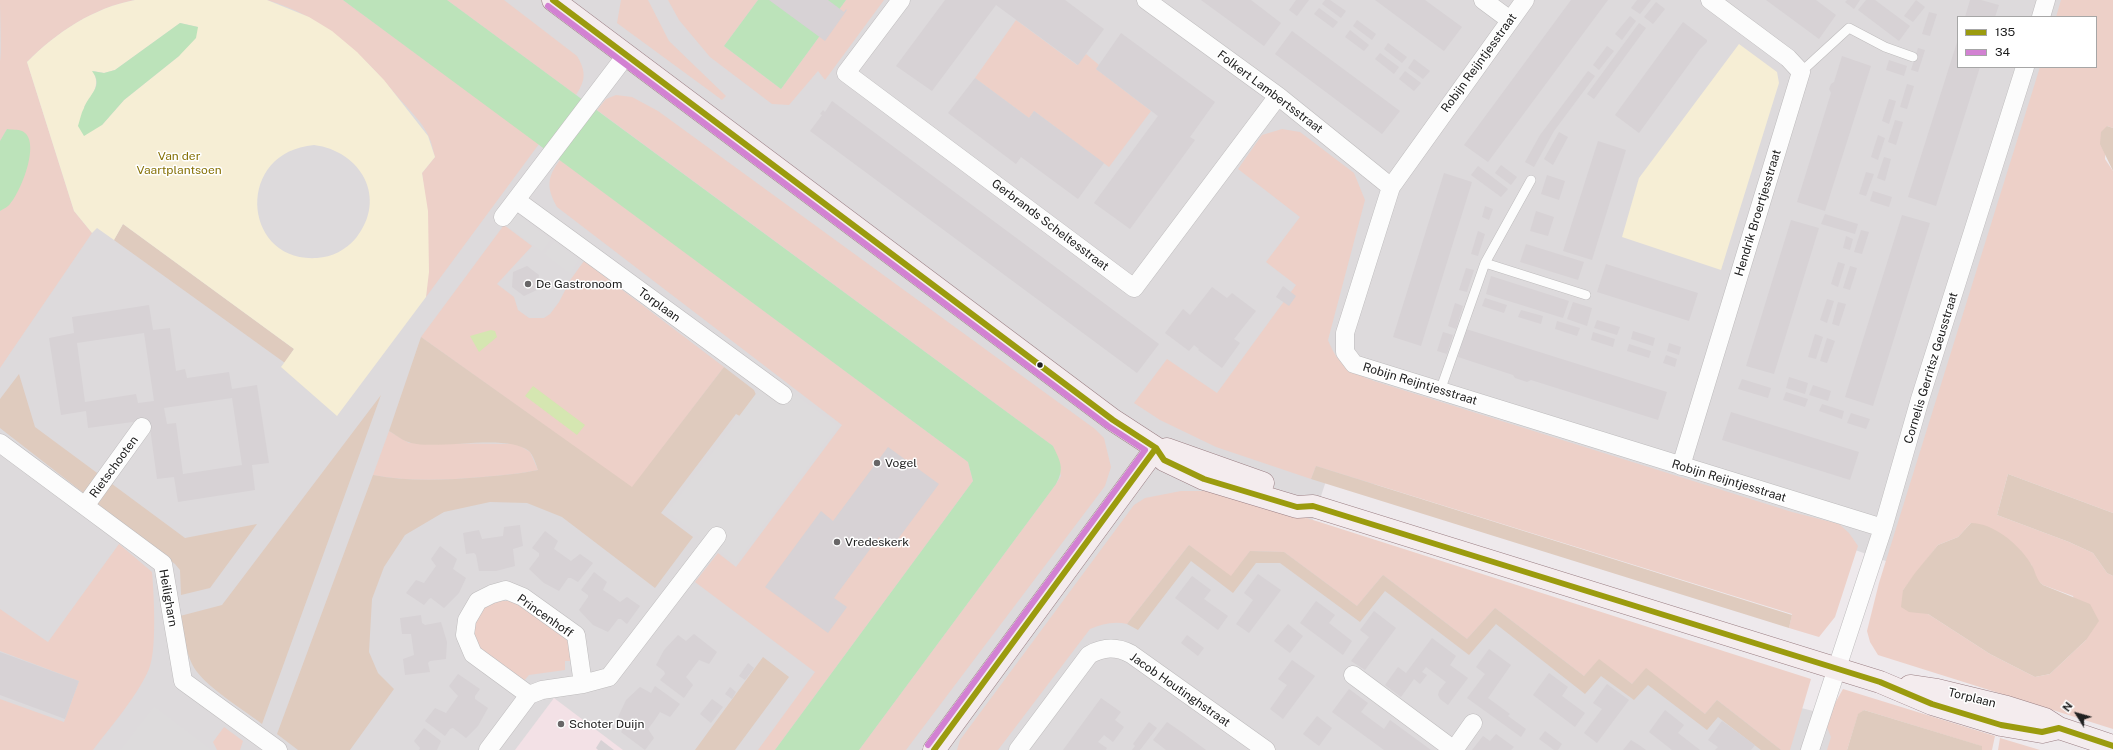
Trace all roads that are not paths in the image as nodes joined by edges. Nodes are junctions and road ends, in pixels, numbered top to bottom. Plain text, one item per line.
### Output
1 (554, 0) edge
2 (902, 0) edge
3 (1146, 0) edge
4 (1483, 0) edge
5 (1525, 0) edge
6 (1710, 0) edge
7 (2046, 0) edge
8 (2041, 16) edge
9 (1510, 20) junction
10 (626, 54) junction
11 (1913, 57) dead end
12 (2025, 68) edge
13 (1801, 72) junction
14 (1278, 96) junction
15 (1531, 180) dead end
16 (1391, 187) junction
17 (516, 200) junction
18 (503, 217) dead end
19 (1485, 263) junction
20 (1586, 295) dead end
21 (1440, 391) junction
22 (783, 396) dead end
23 (142, 427) dead end
24 (0, 443) edge
25 (1156, 448) junction
26 (1681, 466) junction
27 (85, 506) junction
28 (1883, 528) junction
29 (717, 536) dead end
30 (1836, 669) junction
31 (1353, 675) dead end
32 (583, 684) junction
33 (529, 696) junction
34 (1473, 723) dead end
35 (2113, 746) edge
36 (270, 747) edge
37 (488, 750) edge
38 (934, 750) edge
39 (1018, 750) edge
40 (1266, 750) edge
41 (1454, 750) edge
42 (1810, 750) edge

1 - 10 street, Torplaan
2 - 14 street, Gerbrands Scheltesstraat
3 - 14 street, Folkert Lambertsstraat
4 - 9 street
5 - 9 street, Robijn Reijntjesstraat
6 - 13 street
7 - 8 street
9 - 16 street, Robijn Reijntjesstraat
10 - 17 street
10 - 25 street, Torplaan
11 - 13 lane
12 - 28 street, Cornelis Gerritsz Geusstraat
13 - 26 street, Hendrik Broertjesstraat
14 - 16 street, Folkert Lambertsstraat
15 - 19 lane
16 - 21 street, Robijn Reijntjesstraat
17 - 18 street
17 - 22 street, Torplaan
19 - 20 lane
19 - 21 lane
21 - 26 street, Robijn Reijntjesstraat
23 - 27 street, Rietschooten
24 - 27 street, Heiligharn
25 - 30 street, Torplaan
25 - 38 street
26 - 28 street, Robijn Reijntjesstraat
27 - 36 street, Heiligharn
28 - 30 street, Cornelis Gerritsz Geusstraat
29 - 32 street
30 - 35 street, Torplaan
30 - 42 street, Cornelis Gerritsz Geusstraat
31 - 41 street
32 - 33 street
32 - 33 street, Princenhoff
33 - 37 street
34 - 41 street
39 - 40 street, Jacob Houtinghstraat

